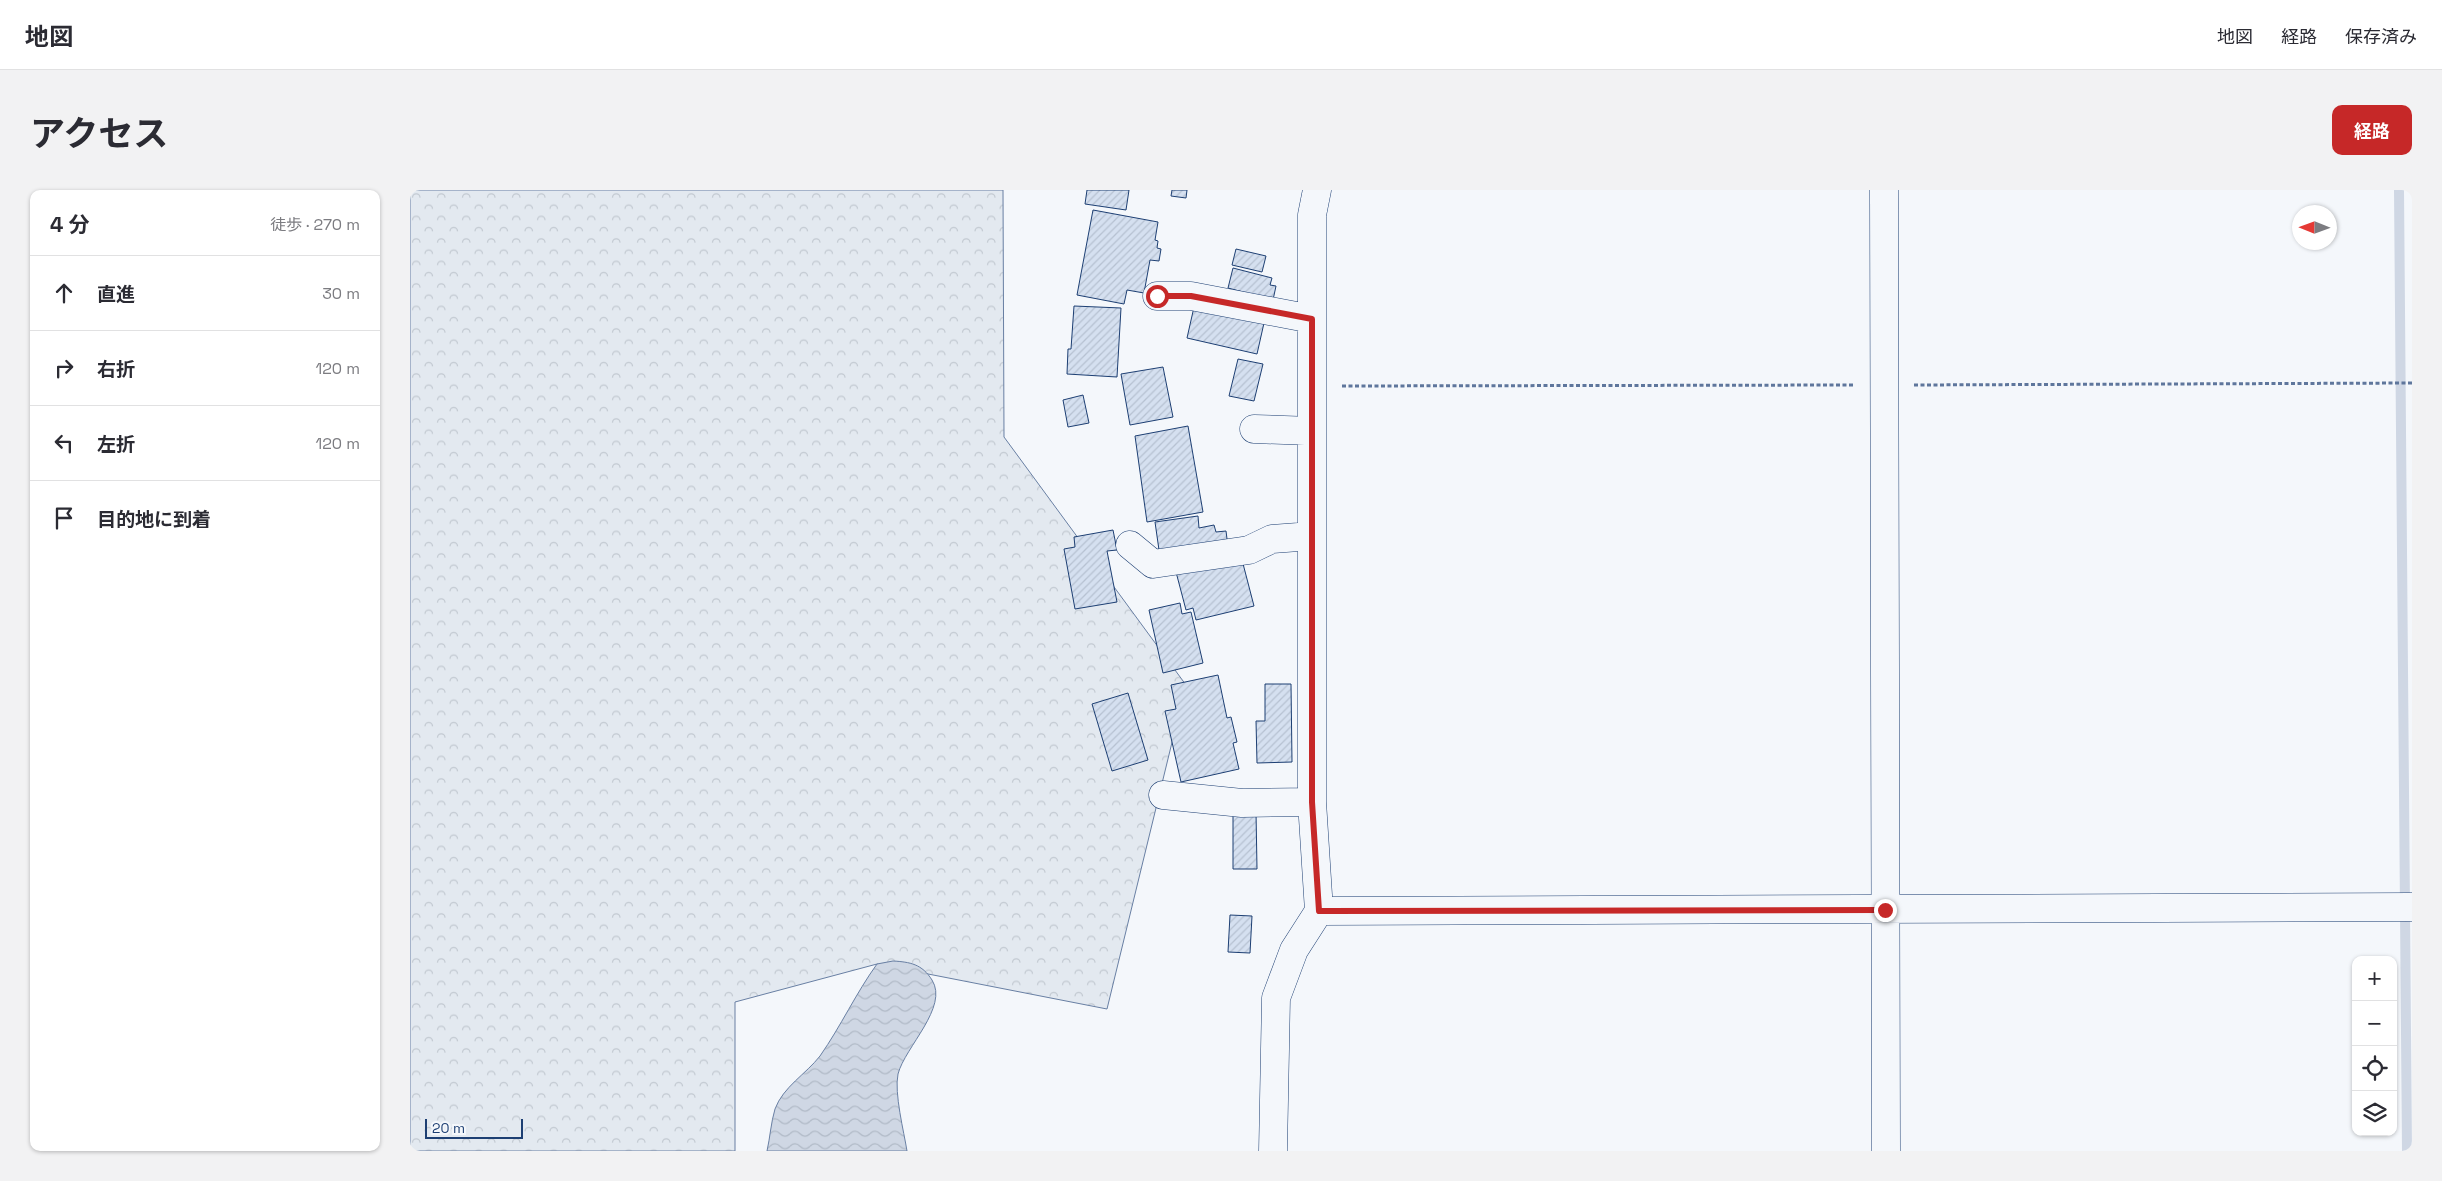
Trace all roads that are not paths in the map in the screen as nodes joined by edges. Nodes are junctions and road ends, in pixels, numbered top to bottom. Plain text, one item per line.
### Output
1 (1317, 190) edge
2 (1884, 190) edge
3 (1157, 296) dead end
4 (1312, 319) junction
5 (1254, 429) dead end
6 (1312, 431) junction
7 (1312, 536) junction
8 (1130, 545) dead end
9 (1163, 795) dead end
10 (1312, 802) junction
11 (2404, 907) edge
12 (1885, 910) junction
13 (1319, 911) junction
14 (1273, 1151) edge
15 (1886, 1151) edge

1 - 4 street
2 - 12 street
3 - 4 street
4 - 6 street
5 - 6 street
6 - 7 street
7 - 8 street
7 - 10 street
9 - 10 street
10 - 13 street
11 - 12 street
12 - 13 street
12 - 15 street
13 - 14 street

